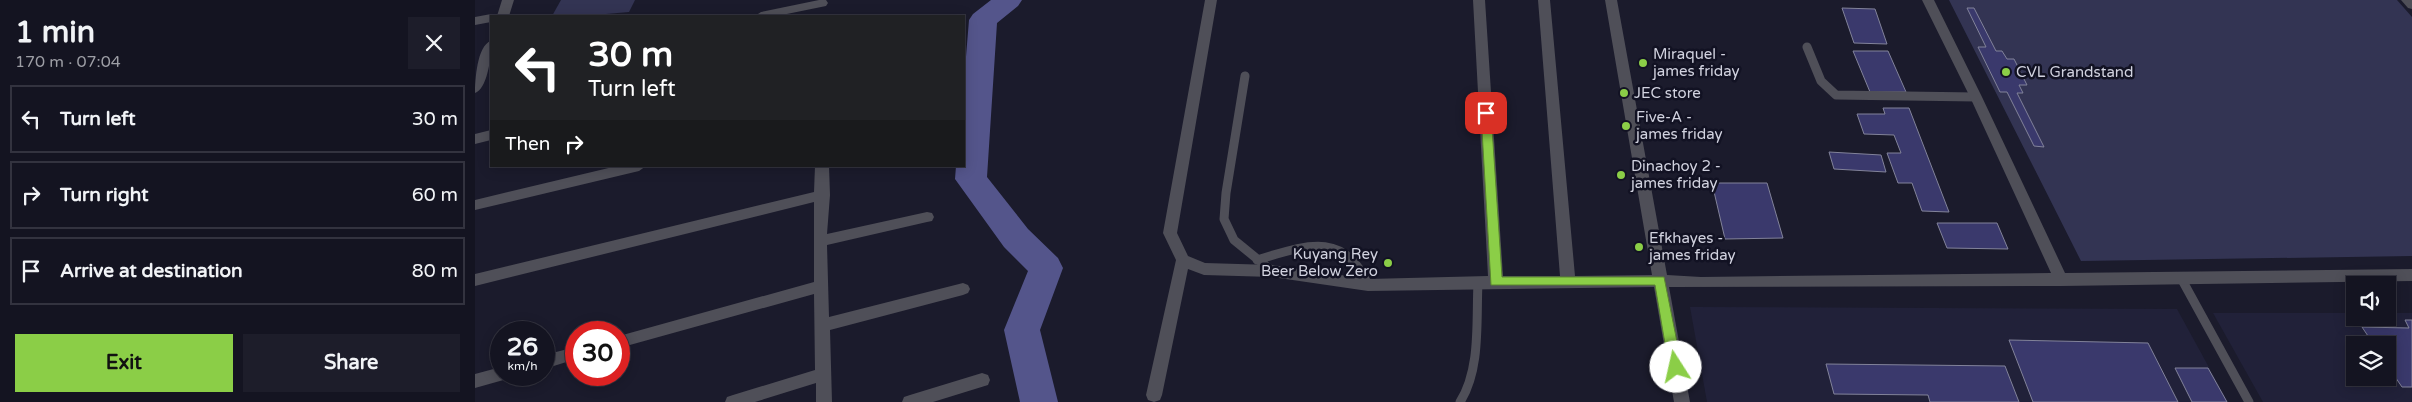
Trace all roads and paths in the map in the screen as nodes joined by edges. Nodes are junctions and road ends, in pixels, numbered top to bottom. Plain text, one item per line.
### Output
1 (508, 0) edge
2 (1211, 0) edge
3 (1479, 0) edge
4 (1544, 0) edge
5 (1611, 0) edge
6 (1928, 0) edge
7 (2407, 0) edge
8 (822, 2) edge
9 (2412, 5) edge
10 (503, 15) edge
11 (765, 15) edge
12 (822, 15) edge
13 (490, 18) edge
14 (475, 21) edge
15 (490, 47) edge
16 (1807, 47) dead end
17 (490, 74) edge
18 (1245, 76) dead end
19 (477, 77) edge
20 (475, 89) edge
21 (1976, 97) junction
22 (490, 135) edge
23 (475, 139) edge
24 (635, 167) edge
25 (822, 167) edge
26 (823, 195) junction
27 (475, 205) edge
28 (927, 217) dead end
29 (820, 241) junction
30 (1183, 260) junction
31 (1257, 260) junction
32 (1272, 271) junction
33 (2412, 275) edge
34 (2181, 278) junction
35 (475, 280) edge
36 (1660, 280) junction
37 (2061, 280) junction
38 (1568, 281) junction
39 (1496, 282) junction
40 (1478, 283) junction
41 (1368, 285) junction
42 (821, 286) junction
43 (963, 289) dead end
44 (823, 325) junction
45 (630, 339) edge
46 (823, 374) junction
47 (490, 377) edge
48 (981, 380) dead end
49 (475, 381) edge
50 (1154, 395) dead end
51 (733, 402) edge
52 (824, 402) edge
53 (910, 402) edge
54 (1460, 402) edge
55 (1682, 402) edge
56 (2249, 402) edge

1 - 10 street
2 - 30 street
3 - 39 street
4 - 38 street
5 - 36 street
6 - 21 street
7 - 9 street
8 - 11 street
8 - 12 street
13 - 14 street
15 - 19 street
16 - 21 lane
17 - 19 street
18 - 31 lane
19 - 20 street
21 - 37 street
22 - 23 street
24 - 27 street
25 - 26 street
26 - 29 street
26 - 35 street
28 - 29 street
29 - 42 street
30 - 32 street
30 - 50 street
31 - 32 lane
31 - 41 lane
32 - 41 street
33 - 34 street
34 - 37 street
34 - 56 lane
36 - 37 street
36 - 38 street
36 - 55 street
38 - 39 street
39 - 40 street
40 - 41 street
40 - 54 lane
42 - 44 street
42 - 45 street
43 - 44 street
44 - 46 street
46 - 51 street
46 - 52 street
47 - 49 street
48 - 53 street

